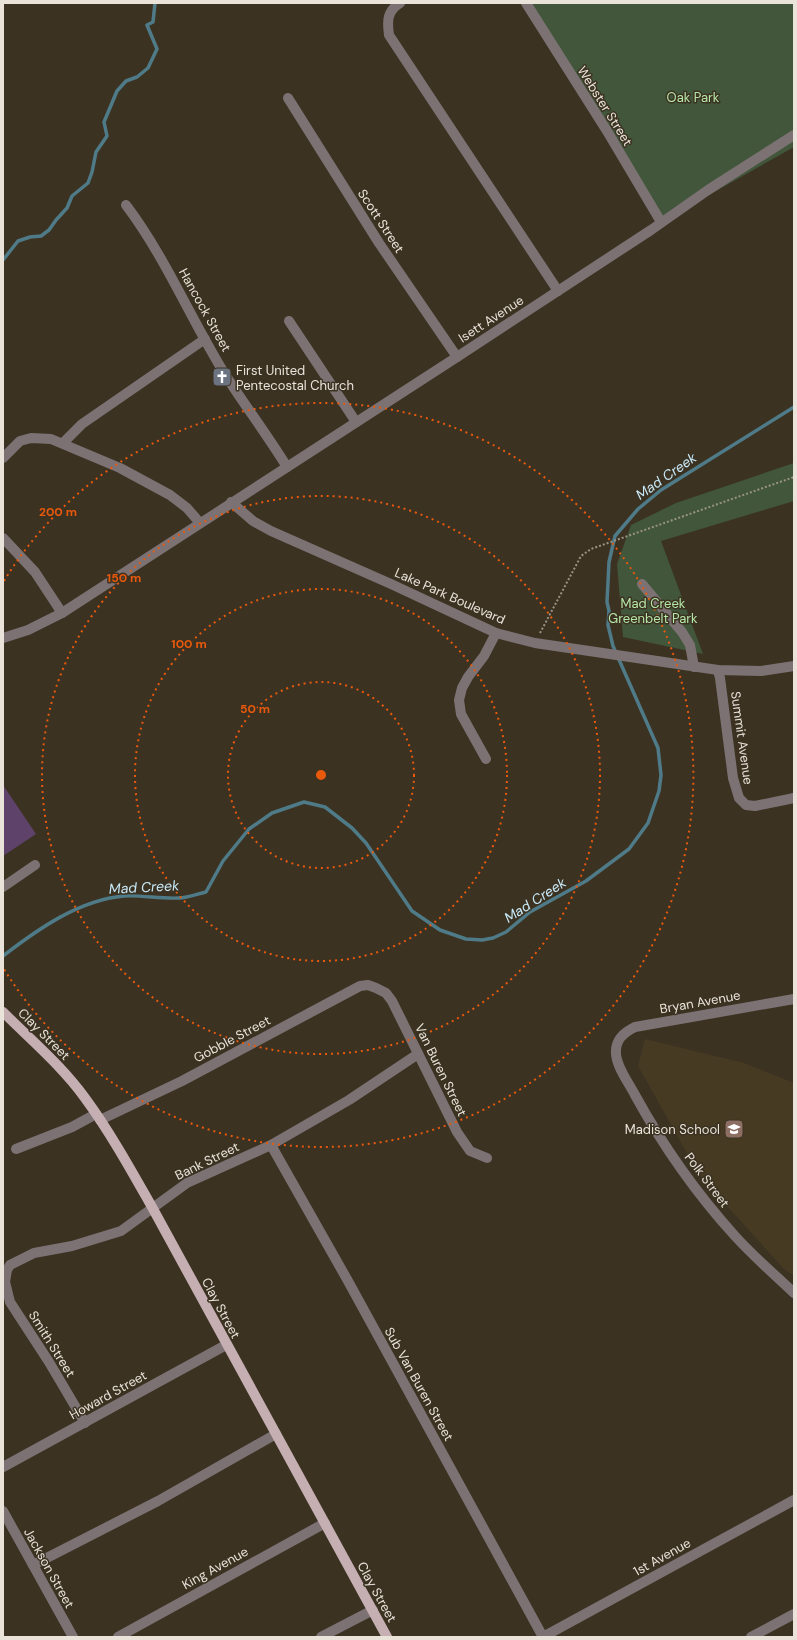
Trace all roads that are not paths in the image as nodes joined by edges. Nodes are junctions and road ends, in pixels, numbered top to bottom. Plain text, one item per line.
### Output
1 (400, 3) edge
2 (526, 3) edge
3 (288, 98) dead end
4 (794, 135) edge
5 (126, 206) dead end
6 (661, 222) junction
7 (558, 291) junction
8 (289, 321) dead end
9 (205, 339) junction
10 (457, 357) junction
11 (356, 422) junction
12 (63, 443) junction
13 (3, 458) edge
14 (287, 467) junction
15 (231, 502) junction
16 (200, 523) junction
17 (3, 538) edge
18 (642, 584) dead end
19 (62, 613) junction
20 (496, 633) junction
21 (3, 638) edge
22 (794, 666) edge
23 (694, 667) junction
24 (718, 670) junction
25 (486, 759) dead end
26 (794, 798) edge
27 (35, 865) dead end
28 (3, 887) edge
29 (376, 988) joint
30 (794, 999) edge
31 (3, 1012) edge
32 (617, 1043) joint
33 (418, 1054) junction
34 (98, 1117) junction
35 (271, 1145) junction
36 (16, 1149) dead end
37 (487, 1158) dead end
38 (152, 1207) junction
39 (6, 1276) joint
40 (794, 1293) edge
41 (226, 1345) junction
42 (85, 1423) junction
43 (276, 1434) junction
44 (3, 1467) edge
45 (794, 1500) edge
46 (3, 1511) edge
47 (325, 1523) junction
48 (33, 1565) junction
49 (373, 1610) junction
50 (794, 1614) edge
51 (73, 1637) edge
52 (118, 1637) edge
53 (321, 1637) edge
54 (387, 1637) edge
55 (543, 1637) edge
56 (751, 1637) edge

1 - 7 street
2 - 6 street, Webster Street
3 - 10 street, Scott Street
4 - 6 street, Isett Avenue
5 - 9 street, Hancock Street
6 - 7 street, Isett Avenue
7 - 10 street, Isett Avenue
8 - 11 street
9 - 12 street
9 - 14 street, Hancock Street
10 - 11 street, Isett Avenue
11 - 14 street, Isett Avenue
12 - 13 street
12 - 16 street
14 - 15 street, Isett Avenue
15 - 16 street, Isett Avenue
15 - 20 street, Lake Park Boulevard
16 - 19 street, Isett Avenue
17 - 19 street
18 - 23 street
19 - 21 street, Isett Avenue
20 - 23 street, Lake Park Boulevard
20 - 25 street
22 - 24 street, Lake Park Boulevard
23 - 24 street, Lake Park Boulevard
24 - 26 street, Summit Avenue
27 - 28 street
29 - 33 street, Van Buren Street
29 - 34 street, Gobble Street
30 - 32 street, Bryan Avenue
31 - 34 main road, Clay Street
32 - 40 street, Polk Street
33 - 35 street, Bank Street
33 - 37 street, Van Buren Street
34 - 36 street, Gobble Street
34 - 38 main road, Clay Street
35 - 38 street, Bank Street
35 - 55 street, Sub Van Buren Street
38 - 39 street, Bank Street
38 - 41 main road, Clay Street
39 - 42 street, Smith Street
41 - 42 street, Howard Street
41 - 43 main road, Clay Street
42 - 44 street, Howard Street
43 - 47 main road, Clay Street
43 - 48 street
45 - 55 street, 1st Avenue
46 - 48 street, Jackson Street
47 - 49 main road, Clay Street
47 - 52 street, King Avenue
48 - 51 street, Jackson Street
49 - 53 street
49 - 54 main road, Clay Street
50 - 56 street

